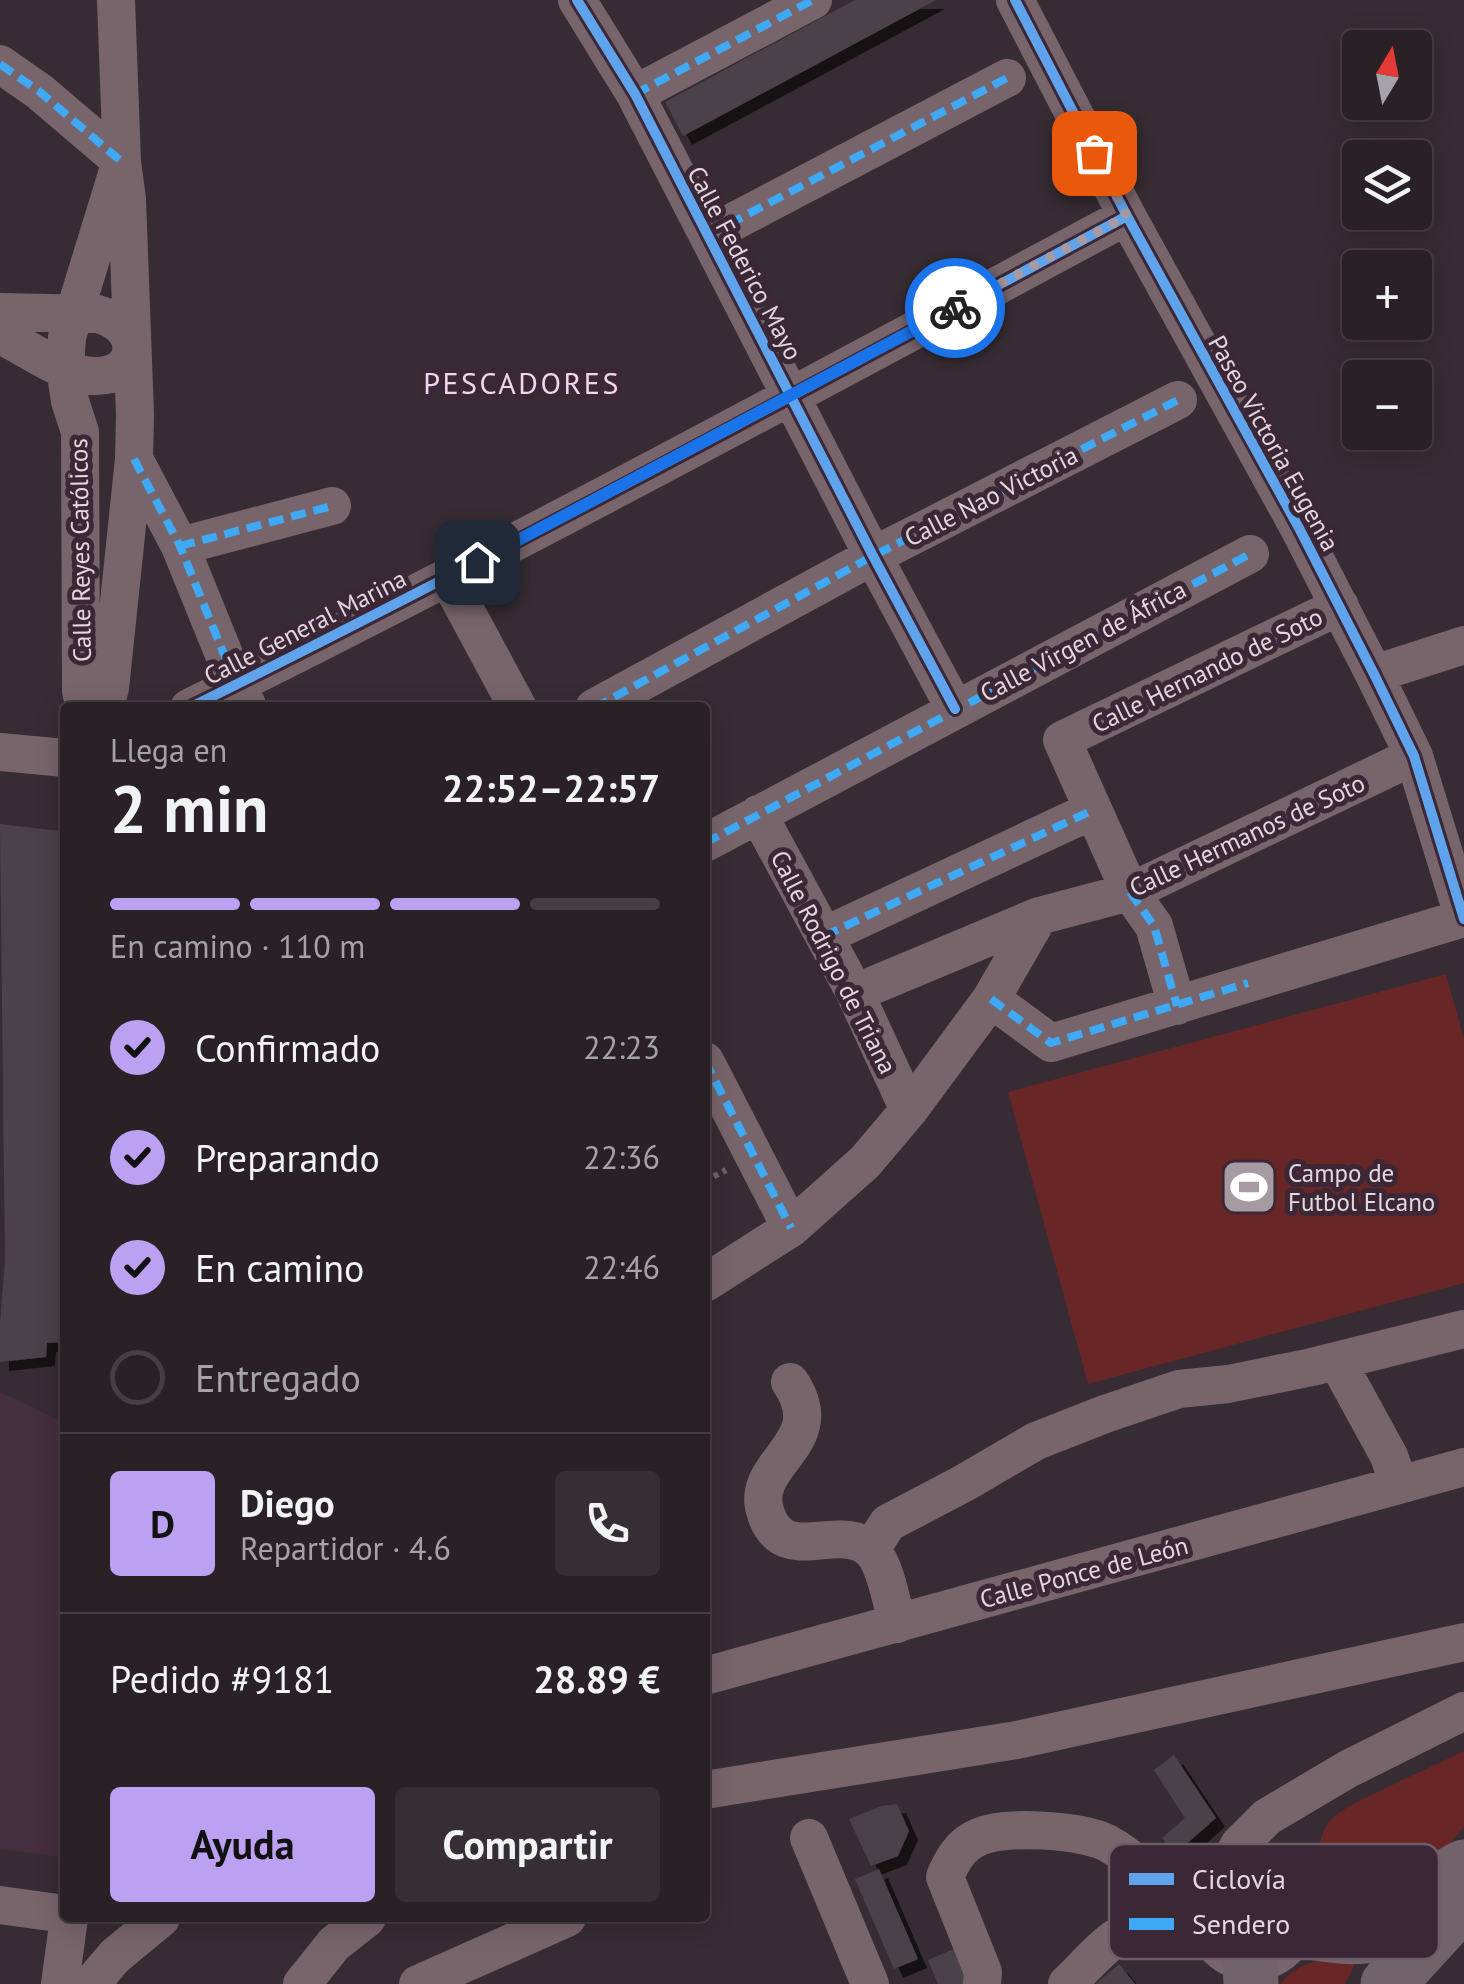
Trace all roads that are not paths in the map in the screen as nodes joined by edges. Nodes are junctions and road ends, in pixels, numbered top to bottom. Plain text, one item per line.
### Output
1 (116, 0) edge
2 (577, 0) edge
3 (813, 0) edge
4 (1015, 0) edge
5 (0, 64) edge
6 (1007, 78) dead end
7 (635, 94) junction
8 (122, 162) junction
9 (1127, 216) junction
10 (708, 235) junction
11 (92, 251) junction
12 (0, 308) edge
13 (73, 315) junction
14 (0, 334) edge
15 (132, 344) junction
16 (65, 368) junction
17 (792, 396) junction
18 (1178, 400) dead end
19 (134, 459) junction
20 (332, 506) dead end
21 (180, 546) junction
22 (1250, 554) dead end
23 (873, 556) junction
24 (448, 578) junction
25 (1340, 606) junction
26 (1464, 645) edge
27 (1374, 674) junction
28 (242, 696) edge
29 (84, 702) edge
30 (106, 702) edge
31 (215, 702) edge
32 (515, 702) edge
33 (605, 702) edge
34 (954, 709) junction
35 (0, 752) edge
36 (1414, 756) junction
37 (60, 758) edge
38 (1093, 810) junction
39 (758, 814) junction
40 (710, 840) edge
41 (1130, 892) junction
42 (1039, 916) junction
43 (1464, 919) edge
44 (824, 936) junction
45 (855, 993) junction
46 (991, 999) junction
47 (1177, 1006) junction
48 (710, 1071) edge
49 (909, 1110) junction
50 (791, 1228) junction
51 (710, 1280) edge
52 (1464, 1328) edge
53 (1337, 1361) junction
54 (790, 1382) dead end
55 (1464, 1468) edge
56 (1399, 1485) junction
57 (871, 1549) junction
58 (897, 1624) junction
59 (1464, 1642) edge
60 (710, 1675) edge
61 (1464, 1711) edge
62 (710, 1789) edge
63 (809, 1838) dead end
64 (1109, 1844) edge
65 (1240, 1844) edge
66 (1439, 1886) edge
67 (1463, 1893) edge
68 (0, 1905) edge
69 (60, 1915) edge
70 (66, 1922) edge
71 (155, 1922) edge
72 (361, 1922) edge
73 (558, 1922) edge
74 (1439, 1922) edge
75 (1109, 1944) edge
76 (1267, 1959) edge
77 (1409, 1959) edge
78 (1230, 1962) edge
79 (60, 1984) edge
80 (91, 1984) edge
81 (302, 1984) edge
82 (418, 1984) edge
83 (870, 1984) edge
84 (982, 1984) edge
85 (1066, 1984) edge
86 (1388, 1984) edge

1 - 8 street, Calle Reyes Católicos
2 - 7 street, Calle Federico Mayo
3 - 7 street
4 - 9 street, Paseo Victoria Eugenia
5 - 8 street
6 - 10 street
7 - 10 street, Calle Federico Mayo
8 - 11 street, Calle Reyes Católicos
8 - 15 street, Calle Reyes Católicos
9 - 17 street, Calle General Marina
9 - 25 street, Paseo Victoria Eugenia
10 - 17 street, Calle Federico Mayo
11 - 12 street
11 - 13 street, Calle Reyes Católicos
12 - 13 street
13 - 15 street
13 - 16 street, Calle Reyes Católicos
14 - 16 street
15 - 16 street
15 - 19 street, Calle Reyes Católicos
16 - 29 street, Calle Reyes Católicos
17 - 23 street, Calle Federico Mayo
17 - 24 street, Calle General Marina
18 - 23 street, Calle Nao Victoria
19 - 21 street
19 - 30 street, Calle Reyes Católicos
20 - 21 street
21 - 28 street
22 - 34 street, Calle Virgen de África
23 - 33 street, Calle Nao Victoria
23 - 34 street, Calle Federico Mayo
24 - 28 street, Calle General Marina
24 - 32 street
25 - 27 street, Paseo Victoria Eugenia
25 - 38 street, Calle Hernando de Soto
26 - 27 street
27 - 36 street, Paseo Victoria Eugenia
28 - 31 street, Calle General Marina
34 - 39 street, Calle Virgen de África
35 - 37 street
36 - 41 street, Calle Hermanos de Soto
36 - 43 street, Paseo Victoria Eugenia
38 - 41 street, Calle Hernando de Soto
38 - 44 street
39 - 40 street, Calle Virgen de África
39 - 44 street, Calle Rodrigo de Triana
41 - 42 street, Calle Hermanos de Soto
41 - 47 street, Calle Hernando de Soto
42 - 45 street, Calle Hermanos de Soto
42 - 46 street
43 - 47 street
44 - 45 street, Calle Rodrigo de Triana
45 - 49 street, Calle Rodrigo de Triana
46 - 47 street
46 - 49 street
48 - 50 street
49 - 50 street
50 - 51 street
52 - 53 street
53 - 56 street
53 - 57 street
54 - 57 street
55 - 56 street, Calle Ponce de León
56 - 58 street, Calle Ponce de León
57 - 58 street
58 - 60 street, Calle Ponce de León
59 - 62 street
61 - 65 street
63 - 83 street
64 - 84 street
66 - 67 highway
67 - 74 highway
68 - 69 street
70 - 79 street
71 - 80 street
72 - 81 street
73 - 82 street
75 - 85 street
76 - 78 street
77 - 86 highway

